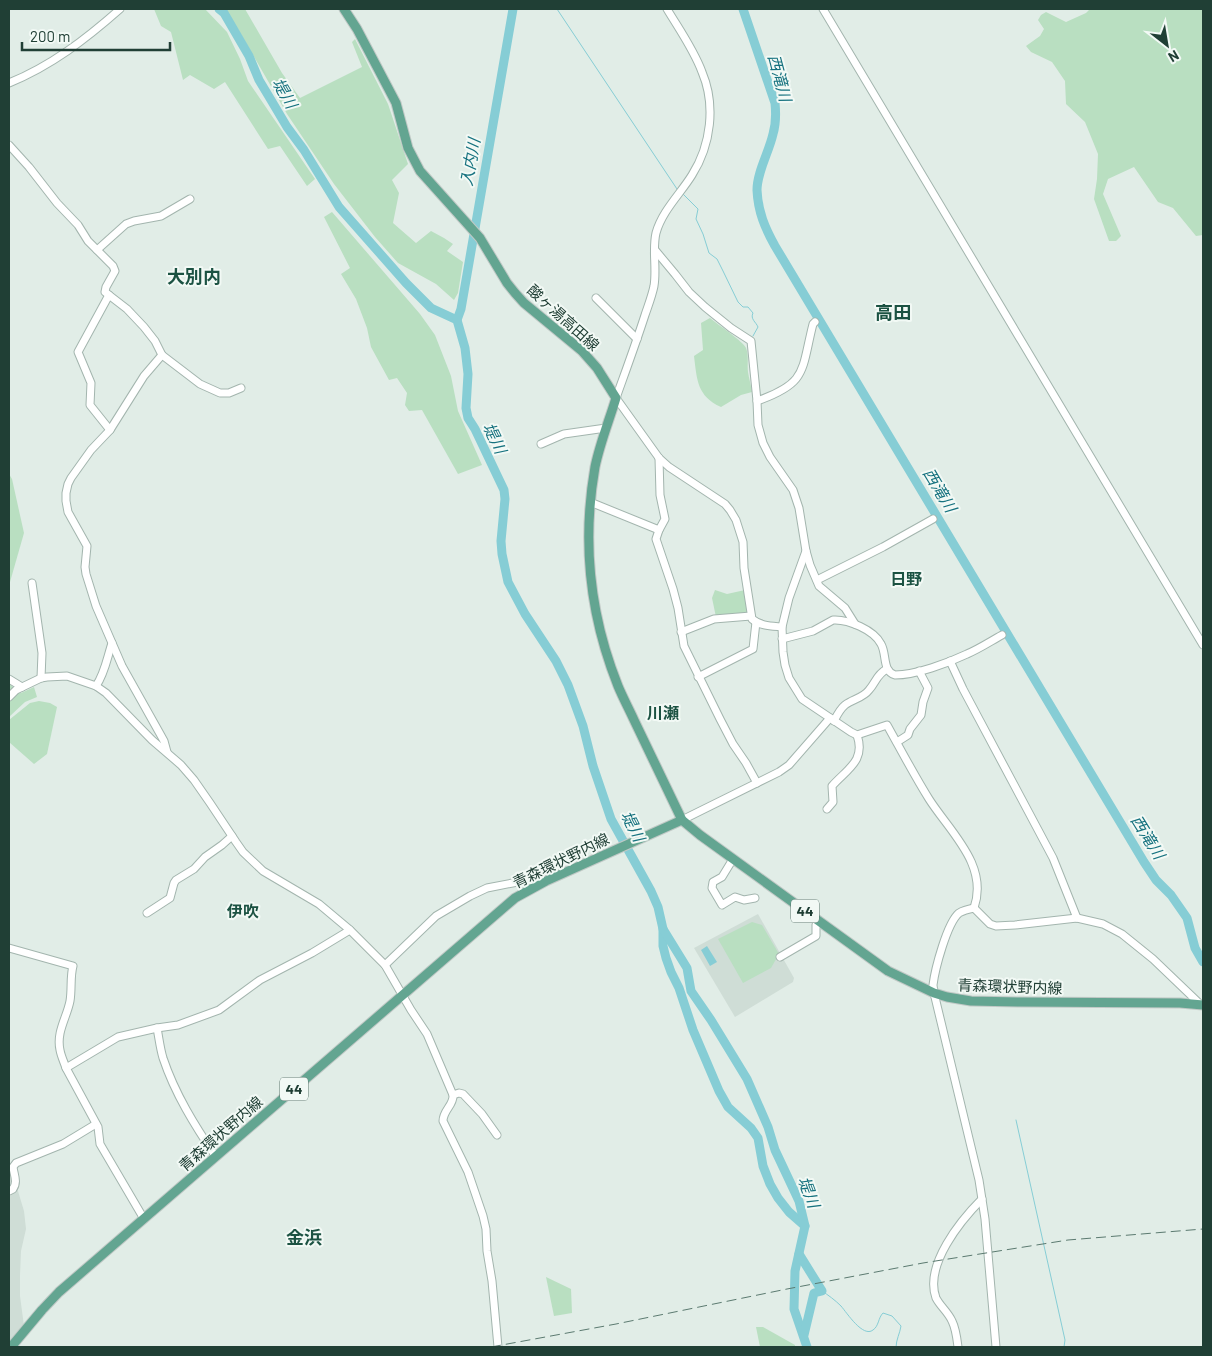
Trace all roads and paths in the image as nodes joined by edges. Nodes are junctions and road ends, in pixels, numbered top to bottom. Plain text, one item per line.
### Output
1 (120, 9) edge
2 (344, 9) edge
3 (667, 9) edge
4 (823, 9) edge
5 (9, 83) edge
6 (9, 145) edge
7 (190, 199) dead end
8 (96, 250) junction
9 (654, 250) junction
10 (109, 295) junction
11 (596, 298) dead end
12 (816, 322) dead end
13 (637, 339) junction
14 (162, 355) junction
15 (241, 388) dead end
16 (616, 398) junction
17 (757, 401) junction
18 (606, 428) junction
19 (110, 430) junction
20 (541, 444) dead end
21 (659, 458) junction
22 (590, 502) junction
23 (933, 519) dead end
24 (659, 530) junction
25 (806, 551) junction
26 (816, 580) junction
27 (32, 583) dead end
28 (754, 619) junction
29 (855, 624) junction
30 (782, 627) junction
31 (681, 632) junction
32 (1002, 634) dead end
33 (782, 639) junction
34 (112, 643) junction
35 (1203, 645) edge
36 (950, 661) junction
37 (887, 669) junction
38 (919, 671) junction
39 (698, 677) junction
40 (41, 678) junction
41 (9, 679) edge
42 (96, 686) junction
43 (22, 687) junction
44 (9, 696) edge
45 (832, 720) junction
46 (857, 735) junction
47 (897, 742) junction
48 (167, 752) junction
49 (757, 783) junction
50 (827, 809) dead end
51 (682, 820) junction
52 (232, 836) junction
53 (733, 859) junction
54 (546, 881) junction
55 (754, 898) dead end
56 (974, 908) junction
57 (147, 913) dead end
58 (1077, 918) junction
59 (819, 920) junction
60 (350, 930) junction
61 (9, 948) edge
62 (780, 957) dead end
63 (385, 965) junction
64 (934, 993) junction
65 (402, 995) junction
66 (1202, 1004) edge
67 (157, 1028) junction
68 (66, 1068) junction
69 (453, 1095) junction
70 (96, 1124) junction
71 (497, 1135) dead end
72 (216, 1157) junction
73 (11, 1190) edge
74 (982, 1199) junction
75 (144, 1219) junction
76 (11, 1347) edge
77 (498, 1347) edge
78 (958, 1347) edge
79 (996, 1347) edge

1 - 5 street
2 - 16 main road, 酸ヶ湯高田線
3 - 9 street
4 - 35 street
6 - 8 street
7 - 8 street
8 - 10 street
9 - 13 street
9 - 17 street
10 - 14 street
10 - 19 street
11 - 13 street
12 - 17 street
13 - 16 street
14 - 15 street
14 - 19 street
16 - 18 main road
16 - 21 street
17 - 25 street
18 - 20 street
18 - 22 main road
19 - 34 street
21 - 24 street
21 - 28 street
22 - 24 street
22 - 51 main road
23 - 26 street
24 - 31 street
25 - 26 street
25 - 30 street
26 - 29 street
27 - 40 street
28 - 30 street
28 - 31 street
28 - 39 street
29 - 33 street
29 - 37 street
30 - 33 street
31 - 39 street
32 - 36 street
33 - 45 street
34 - 42 street
34 - 48 street
36 - 38 street
36 - 58 street
37 - 38 street
37 - 45 street
38 - 47 street
39 - 49 street
40 - 42 street
40 - 43 street
41 - 43 street
42 - 48 street
43 - 44 street
45 - 46 street
45 - 49 street
46 - 47 street
46 - 50 street
47 - 56 street
48 - 52 street
49 - 51 street
51 - 53 main road, 青森環状野内線 / 44
51 - 54 main road, 青森環状野内線 / 44
52 - 57 street
52 - 60 street
53 - 55 street
53 - 59 main road, 青森環状野内線 / 44
54 - 63 street
54 - 65 main road, 青森環状野内線 / 44
56 - 58 street
56 - 64 street
58 - 66 street
59 - 62 street
59 - 64 main road, 青森環状野内線 / 44
60 - 63 street
60 - 67 street
61 - 68 street
63 - 65 street
64 - 66 main road, 青森環状野内線 / 44
64 - 74 street
65 - 69 street
65 - 72 main road, 青森環状野内線 / 44
67 - 68 street
67 - 72 street
68 - 70 street
69 - 71 street
69 - 77 street
70 - 73 street
70 - 75 street
72 - 75 main road, 青森環状野内線 / 44
74 - 78 street
74 - 79 street
75 - 76 main road, 青森環状野内線 / 44

